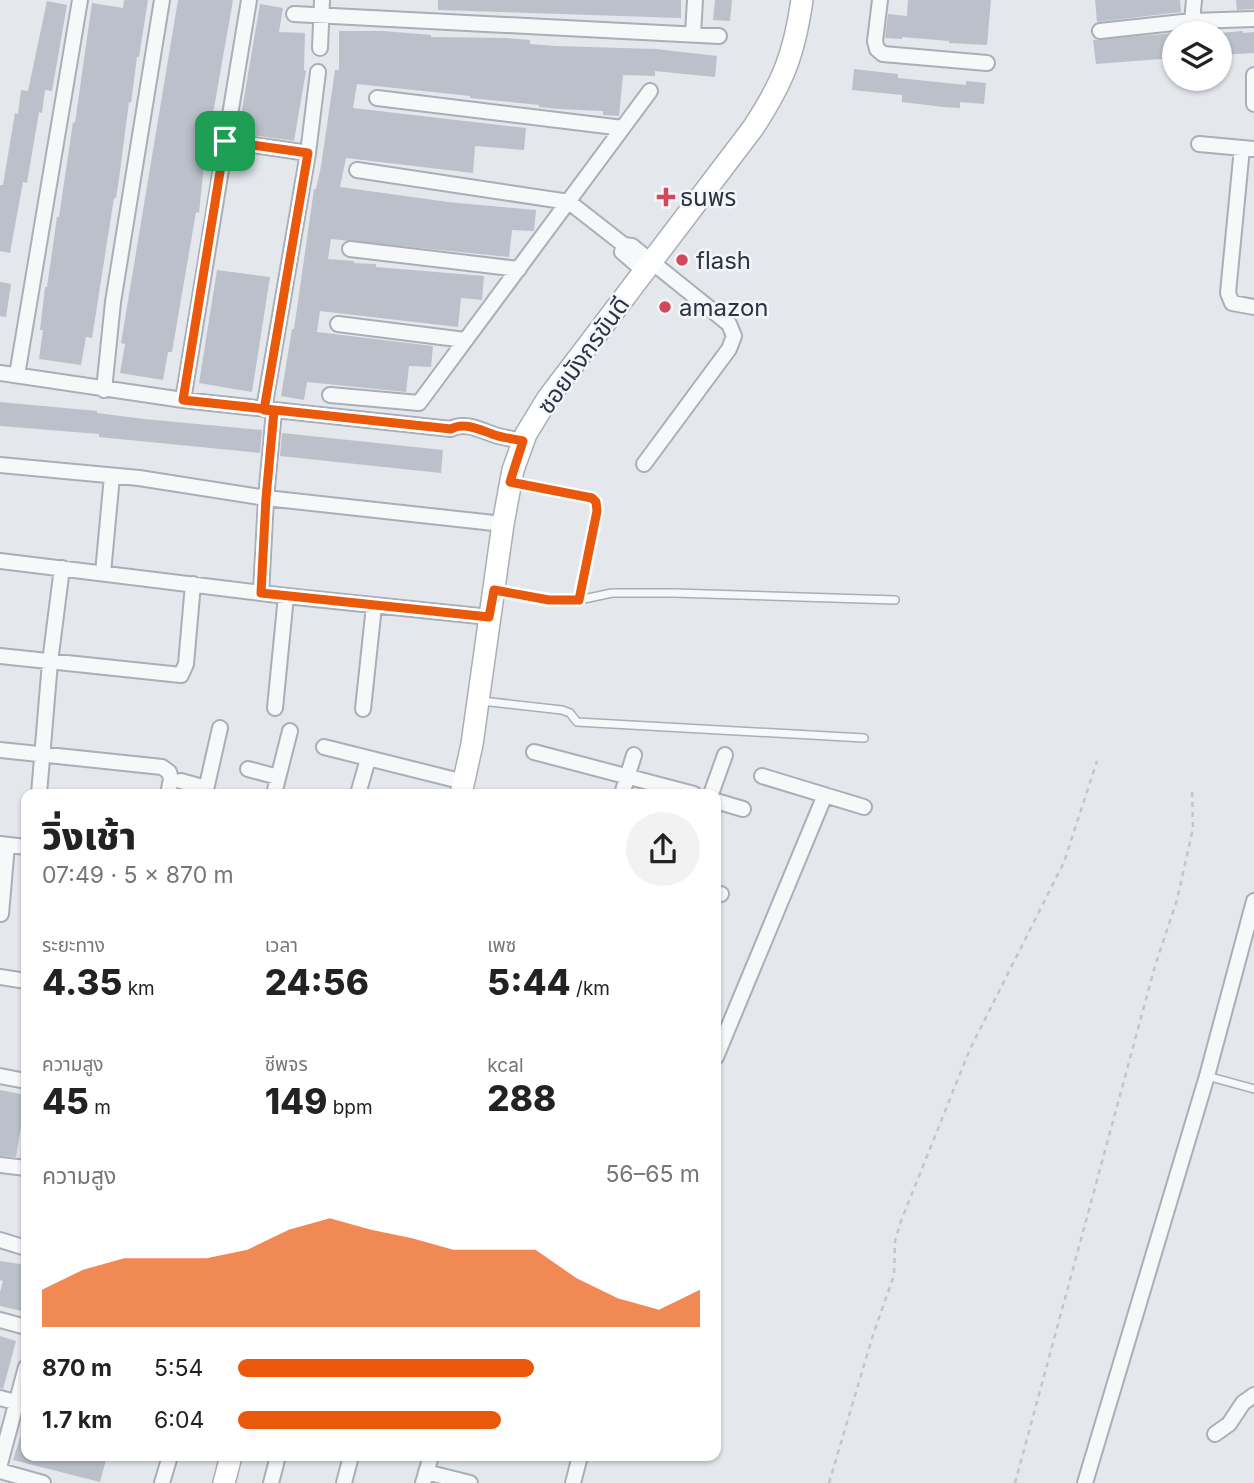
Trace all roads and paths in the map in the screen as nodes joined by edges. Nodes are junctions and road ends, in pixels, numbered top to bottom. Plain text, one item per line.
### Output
1 (80, 0) edge
2 (163, 0) edge
3 (249, 0) edge
4 (322, 0) edge
5 (695, 0) edge
6 (802, 0) edge
7 (880, 0) edge
8 (1194, 0) edge
9 (294, 15) dead end
10 (322, 15) junction
11 (1254, 19) edge
12 (1192, 21) joint
13 (1162, 24) edge
14 (1100, 31) dead end
15 (693, 34) junction
16 (719, 36) dead end
17 (320, 48) dead end
18 (988, 63) dead end
19 (318, 72) dead end
20 (1254, 75) edge
21 (650, 91) dead end
22 (377, 98) dead end
23 (1254, 104) edge
24 (623, 128) junction
25 (225, 141) junction
26 (1199, 144) dead end
27 (1248, 149) edge
28 (308, 153) junction
29 (357, 170) dead end
30 (569, 202) junction
31 (351, 250) dead end
32 (647, 267) junction
33 (519, 269) junction
34 (1254, 307) edge
35 (338, 324) dead end
36 (465, 340) junction
37 (0, 373) edge
38 (17, 375) junction
39 (104, 390) junction
40 (330, 396) dead end
41 (183, 400) junction
42 (269, 410) junction
43 (523, 441) junction
44 (645, 464) dead end
45 (0, 465) edge
46 (112, 476) junction
47 (510, 482) junction
48 (266, 498) junction
49 (503, 524) junction
50 (0, 561) edge
51 (62, 568) junction
52 (103, 573) junction
53 (193, 584) junction
54 (494, 590) junction
55 (261, 593) junction
56 (286, 596) junction
57 (579, 600) junction
58 (895, 600) dead end
59 (374, 606) junction
60 (489, 617) junction
61 (0, 656) edge
62 (50, 662) junction
63 (478, 700) junction
64 (275, 708) dead end
65 (363, 709) dead end
66 (220, 728) dead end
67 (290, 731) dead end
68 (864, 738) dead end
69 (324, 747) dead end
70 (0, 750) edge
71 (534, 752) dead end
72 (42, 754) junction
73 (634, 755) dead end
74 (725, 755) dead end
75 (368, 759) junction
76 (1097, 761) dead end
77 (248, 769) dead end
78 (628, 775) junction
79 (762, 776) dead end
80 (278, 777) junction
81 (181, 781) dead end
82 (462, 788) edge
83 (39, 789) edge
84 (169, 789) edge
85 (198, 789) edge
86 (206, 789) edge
87 (275, 789) edge
88 (359, 789) edge
89 (624, 789) edge
90 (677, 789) edge
91 (713, 789) edge
92 (1192, 790) dead end
93 (825, 795) junction
94 (721, 802) edge
95 (864, 807) dead end
96 (743, 809) dead end
97 (3, 845) edge
98 (21, 847) edge
99 (1252, 911) edge
100 (1, 914) edge
101 (0, 977) edge
102 (21, 980) edge
103 (721, 1045) edge
104 (0, 1076) edge
105 (1207, 1076) junction
106 (21, 1080) edge
107 (1254, 1089) edge
108 (0, 1164) edge
109 (21, 1167) edge
110 (0, 1240) edge
111 (21, 1246) edge
112 (0, 1320) edge
113 (21, 1326) edge
114 (1254, 1395) edge
115 (0, 1398) edge
116 (21, 1404) edge
117 (21, 1407) edge
118 (1215, 1434) dead end
119 (169, 1461) edge
120 (230, 1461) edge
121 (277, 1461) edge
122 (350, 1461) edge
123 (579, 1461) edge
124 (0, 1464) edge
125 (0, 1471) edge
126 (425, 1477) edge
127 (43, 1483) edge
128 (162, 1483) edge
129 (224, 1483) edge
130 (271, 1483) edge
131 (344, 1483) edge
132 (470, 1483) edge
133 (573, 1483) edge
134 (829, 1483) edge
135 (1015, 1483) edge
136 (1085, 1483) edge

1 - 38 street
2 - 39 street
3 - 25 street
4 - 10 street
5 - 15 street
6 - 32 street, ซอยมังกรขันดี
7 - 18 street
8 - 12 street
9 - 10 street
10 - 15 street
10 - 17 street
11 - 12 street
13 - 14 street
15 - 16 street
19 - 28 street
20 - 23 street
21 - 24 street
22 - 24 street
24 - 30 street
25 - 28 street
25 - 41 street
26 - 27 street
27 - 34 street
28 - 42 street
29 - 30 street
30 - 32 street
30 - 33 street
31 - 33 street
32 - 43 street, ซอยมังกรขันดี
32 - 44 street
33 - 36 street
35 - 36 street
36 - 40 street
37 - 38 street
38 - 39 street
39 - 41 street
41 - 42 street
42 - 43 street
42 - 48 street
43 - 47 street, ซอยมังกรขันดี
45 - 46 street
46 - 48 street
46 - 52 street
47 - 49 street, ซอยมังกรขันดี
47 - 57 lane
48 - 49 street
48 - 55 street
49 - 54 street, ซอยมังกรขันดี
50 - 51 street
51 - 52 street
51 - 62 street
52 - 53 street
53 - 55 street
53 - 62 street
54 - 57 lane
54 - 60 street, ซอยมังกรขันดี
55 - 56 street
56 - 59 street
56 - 64 street
57 - 58 lane
59 - 60 street
59 - 65 street
60 - 63 street, ซอยมังกรขันดี
61 - 62 street
62 - 72 street
63 - 68 lane
63 - 82 street, ซอยมังกรขันดี
66 - 86 street
67 - 80 street
69 - 75 street
70 - 72 street
71 - 78 street
72 - 83 street
72 - 84 street
73 - 78 street
74 - 91 street
75 - 82 street
75 - 88 street
76 - 134 path
77 - 80 street
78 - 89 street
78 - 90 street
79 - 93 street
80 - 87 street
81 - 85 street
92 - 135 path
93 - 95 street
93 - 103 street
94 - 96 street
97 - 98 street
97 - 100 street
99 - 105 street
101 - 102 street
104 - 106 street
105 - 107 lane
105 - 136 street
108 - 109 street
110 - 111 street
112 - 113 street
114 - 118 street
115 - 116 street
117 - 124 street
119 - 128 street
120 - 129 street
121 - 130 street
122 - 131 street
123 - 133 street
125 - 127 street
126 - 132 street

